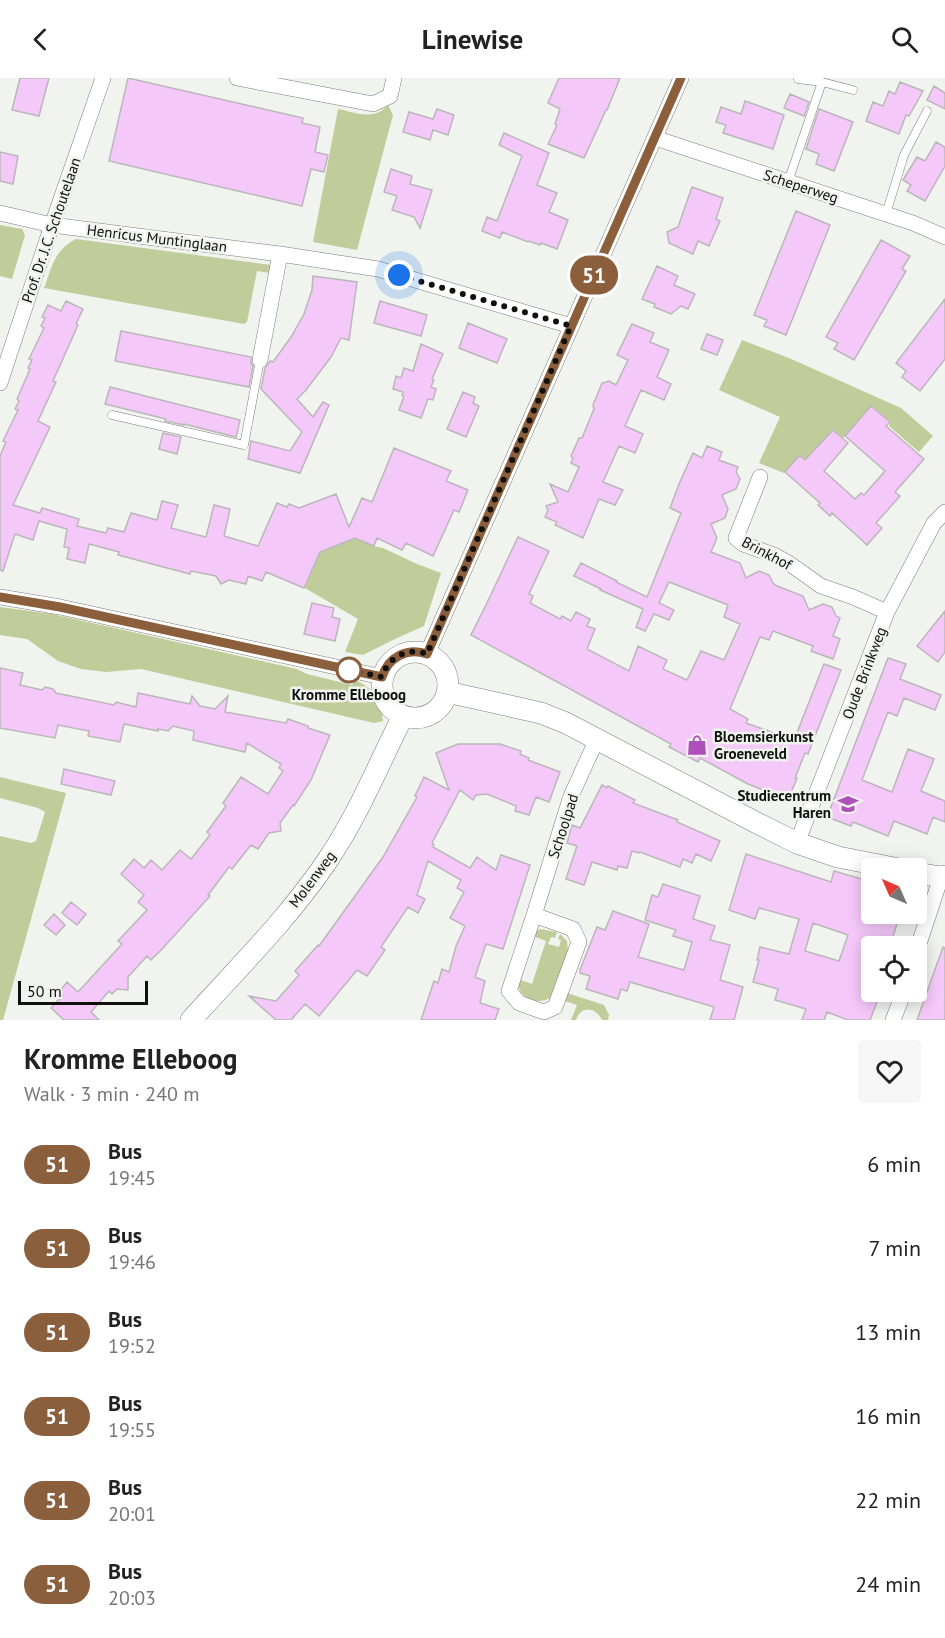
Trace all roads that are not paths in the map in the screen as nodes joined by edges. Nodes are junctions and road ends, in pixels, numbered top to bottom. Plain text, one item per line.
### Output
1 (103, 78) edge
2 (237, 78) edge
3 (394, 78) edge
4 (681, 78) edge
5 (798, 79) edge
6 (822, 82) junction
7 (853, 90) dead end
8 (927, 111) dead end
9 (655, 138) junction
10 (788, 182) junction
11 (0, 213) edge
12 (886, 214) junction
13 (52, 225) junction
14 (945, 237) edge
15 (280, 254) junction
16 (571, 326) junction
17 (260, 360) joint
18 (0, 383) edge
19 (112, 415) dead end
20 (760, 477) dead end
21 (945, 512) edge
22 (0, 597) edge
23 (887, 612) junction
24 (427, 654) junction
25 (382, 677) junction
26 (447, 692) junction
27 (403, 716) junction
28 (597, 739) junction
29 (797, 843) junction
30 (861, 862) edge
31 (927, 875) edge
32 (943, 877) edge
33 (534, 915) junction
34 (922, 936) edge
35 (900, 1002) edge
36 (190, 1020) edge
37 (893, 1020) edge

1 - 13 street, Prof. Dr. J.C. Schoutelaan
2 - 3 street
4 - 9 street
5 - 6 lane
6 - 7 lane
6 - 10 lane
8 - 12 lane
9 - 10 street, Scheperweg
9 - 16 street
10 - 12 street, Scheperweg
11 - 13 street, Henricus Muntinglaan
12 - 14 street, Scheperweg
13 - 15 street, Henricus Muntinglaan
13 - 18 street, Prof. Dr. J.C. Schoutelaan
15 - 16 street, Henricus Muntinglaan
15 - 17 street
16 - 24 street
17 - 19 lane
20 - 23 street, Brinkhof
21 - 23 street, Oude Brinkweg
22 - 25 street
23 - 29 street, Oude Brinkweg
24 - 25 street
24 - 26 street
25 - 27 street
26 - 27 street
26 - 28 street
27 - 36 street, Molenweg
28 - 29 street
28 - 33 street, Schoolpad
29 - 30 street
31 - 32 street
32 - 34 street
33 - 33 street, Schoolpad
35 - 37 street

